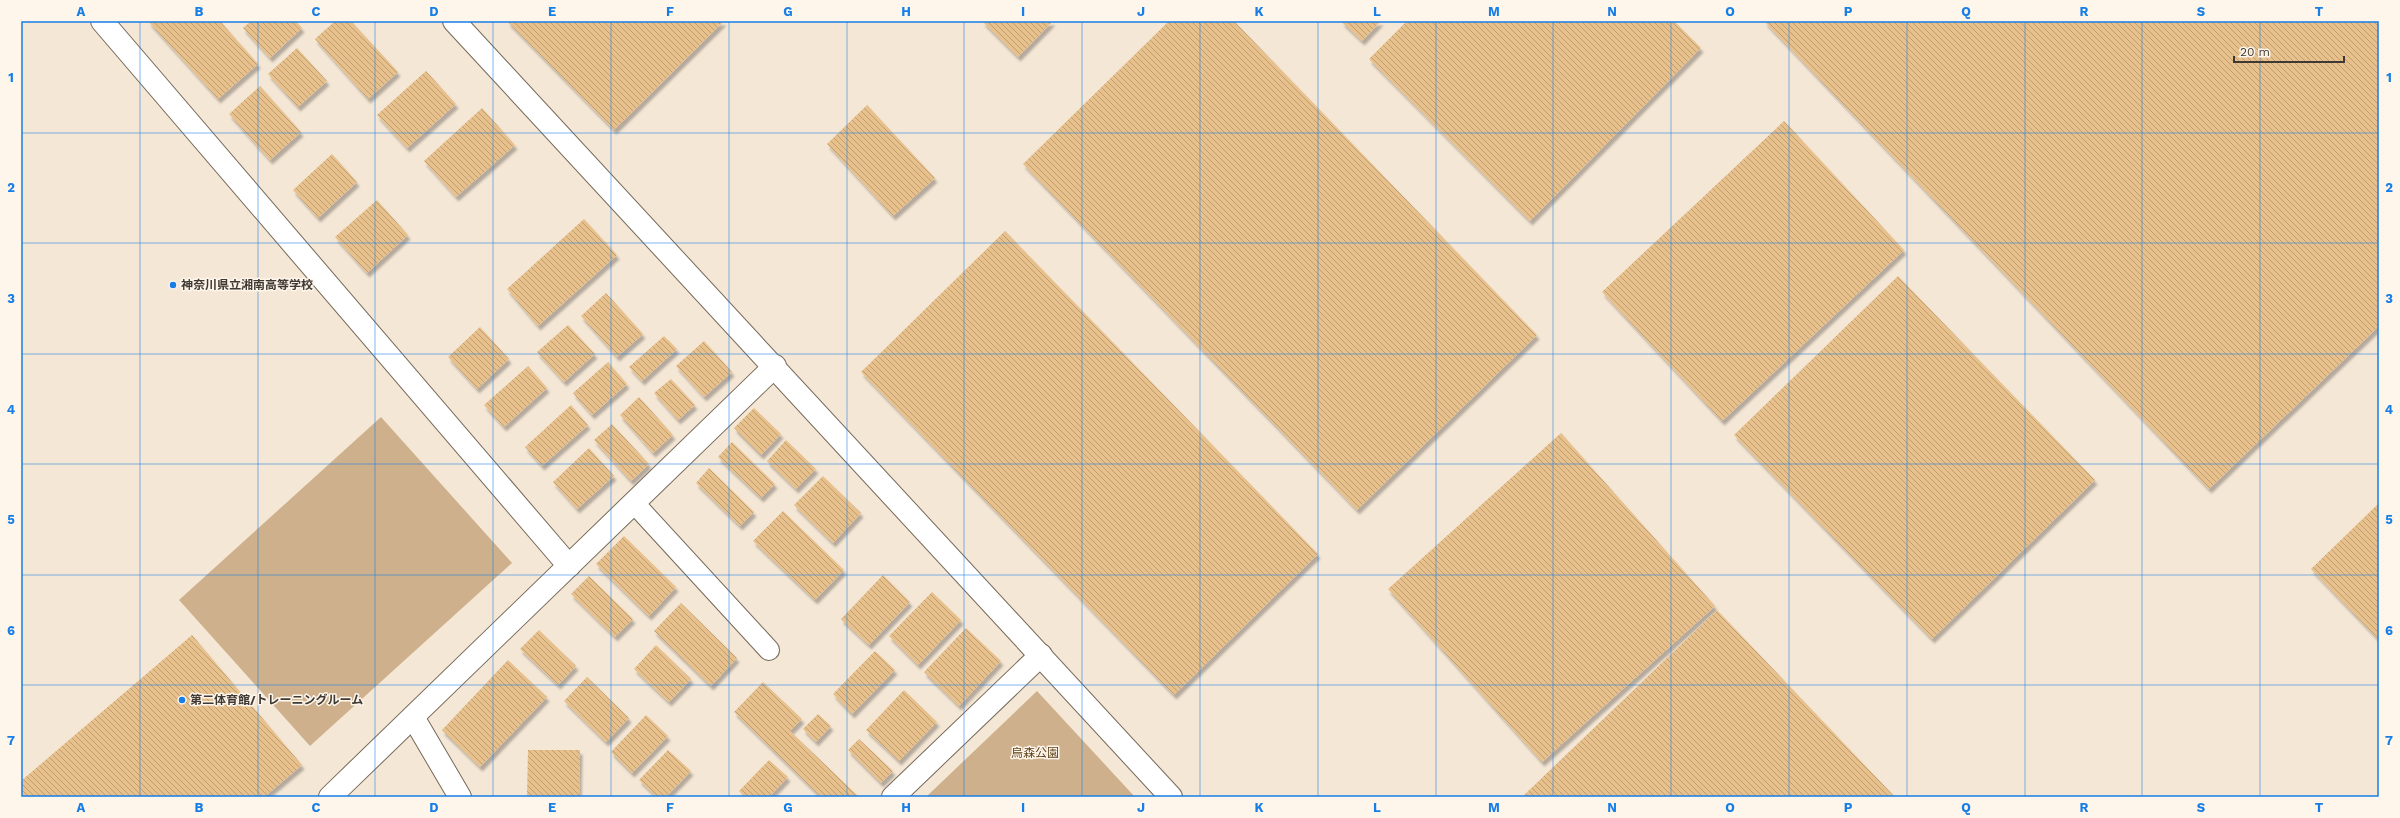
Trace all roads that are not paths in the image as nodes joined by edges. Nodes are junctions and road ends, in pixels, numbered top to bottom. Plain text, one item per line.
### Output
1 (102, 21) edge
2 (454, 21) edge
3 (775, 366) junction
4 (634, 503) junction
5 (569, 566) junction
6 (769, 650) dead end
7 (1041, 655) junction
8 (413, 717) junction
9 (330, 797) edge
10 (460, 797) edge
11 (893, 797) edge
12 (1171, 797) edge

1 - 5 street
2 - 3 street
3 - 4 street
3 - 7 street
4 - 5 street
4 - 6 lane
5 - 8 street
7 - 11 street
7 - 12 street
8 - 9 street
8 - 10 street

